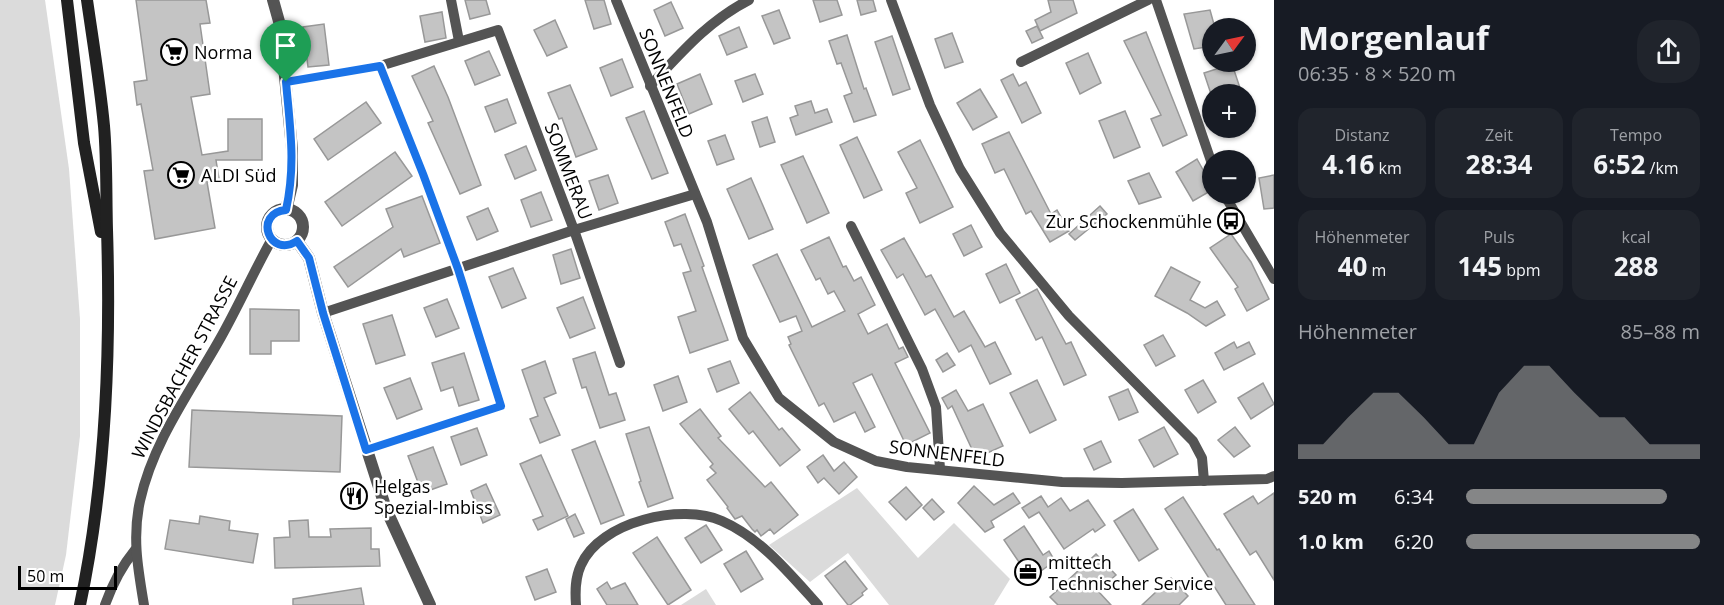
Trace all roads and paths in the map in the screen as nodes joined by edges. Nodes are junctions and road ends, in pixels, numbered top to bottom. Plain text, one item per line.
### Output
1 (67, 0) edge
2 (87, 0) edge
3 (273, 0) edge
4 (451, 0) edge
5 (616, 0) edge
6 (749, 0) edge
7 (891, 0) edge
8 (1148, 0) edge
9 (1156, 0) edge
10 (459, 40) junction
11 (1021, 62) dead end
12 (380, 66) junction
13 (286, 82) junction
14 (650, 86) junction
15 (1207, 150) edge
16 (695, 194) junction
17 (1230, 204) edge
18 (286, 210) junction
19 (851, 226) dead end
20 (574, 230) junction
21 (272, 239) junction
22 (297, 241) junction
23 (108, 269) junction
24 (458, 269) junction
25 (1274, 279) edge
26 (323, 313) junction
27 (620, 363) dead end
28 (366, 450) junction
29 (940, 469) junction
30 (1274, 476) edge
31 (1204, 481) junction
32 (135, 550) junction
33 (80, 605) edge
34 (105, 605) edge
35 (144, 605) edge
36 (430, 605) edge
37 (576, 605) edge
38 (818, 605) edge

1 - 23 main road
2 - 23 main road
3 - 13 street
4 - 10 street
5 - 14 street, SONNENFELD
6 - 14 street
7 - 31 street
8 - 11 street
9 - 15 street
10 - 12 street, SOMMERAU
10 - 20 street, SOMMERAU
12 - 13 street, SOMMERAU
12 - 24 street
13 - 18 street
14 - 16 street, SONNENFELD
16 - 20 street
16 - 29 street, SONNENFELD
17 - 25 street
18 - 21 street
18 - 22 street
19 - 29 street
20 - 24 street
20 - 27 street, SOMMERAU
21 - 22 street
21 - 32 street, WINDSBACHER STRASSE
22 - 26 street
23 - 33 main road
24 - 26 street
24 - 28 street
26 - 28 street
28 - 36 street
29 - 31 street, SONNENFELD
30 - 31 street, SONNENFELD
32 - 34 street
32 - 35 street, WINDSBACHER STRASSE
37 - 38 street

